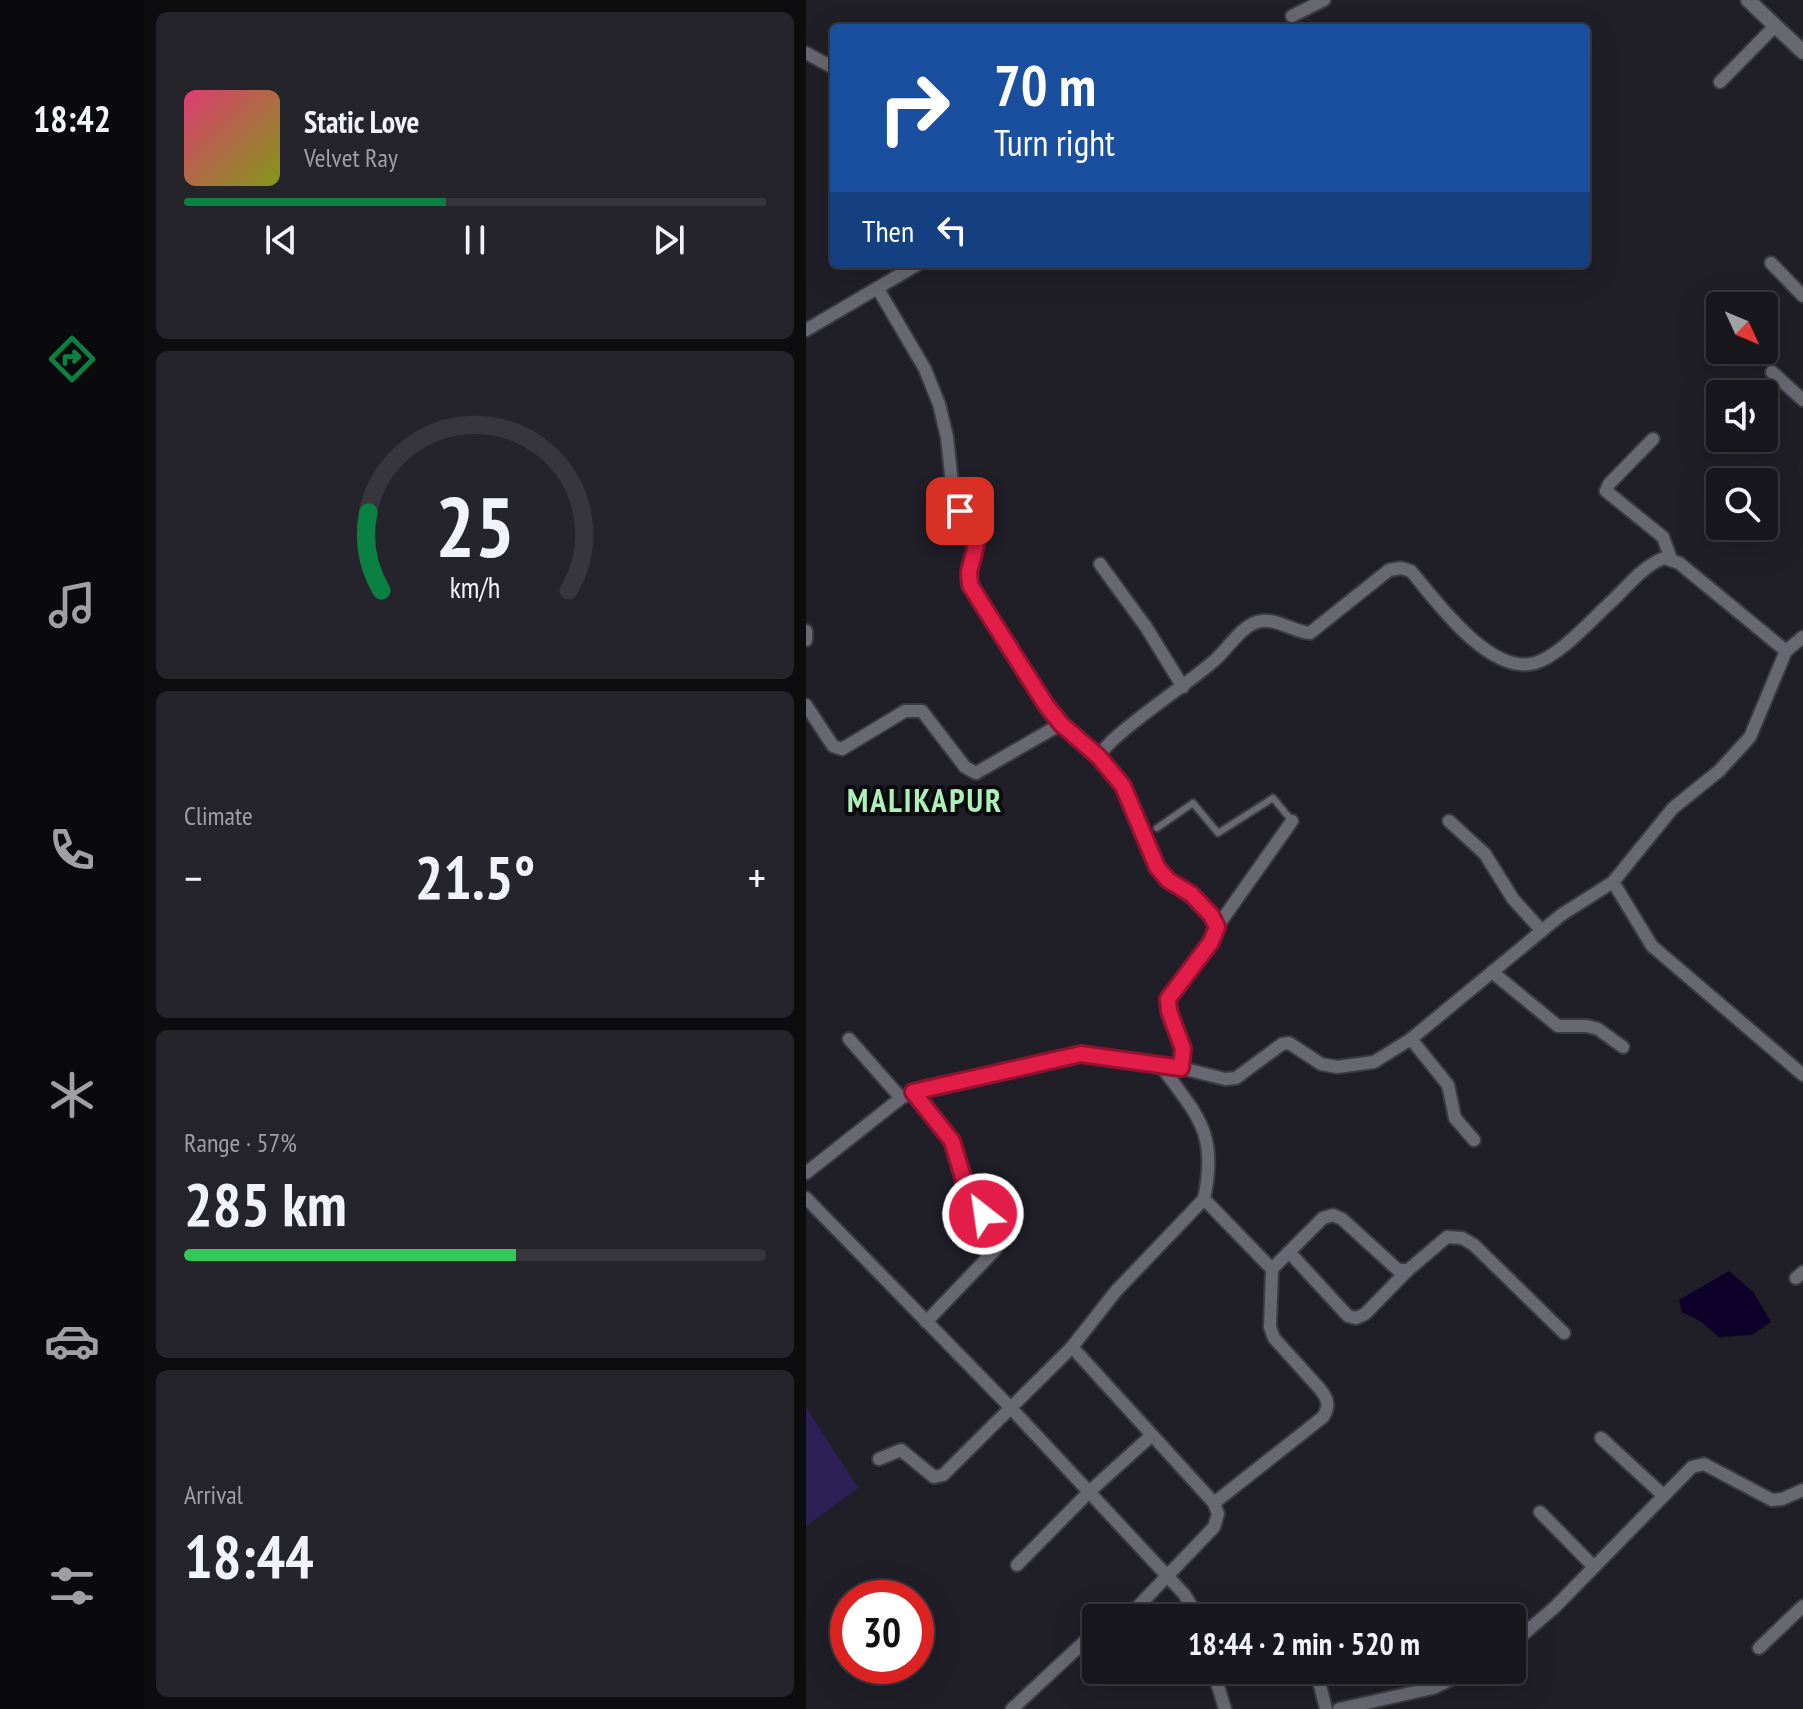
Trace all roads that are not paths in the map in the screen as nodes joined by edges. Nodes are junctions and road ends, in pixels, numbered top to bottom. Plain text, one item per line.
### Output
1 (1324, 0) edge
2 (1748, 0) edge
3 (1292, 16) dead end
4 (1774, 27) junction
5 (1803, 52) edge
6 (806, 53) edge
7 (830, 66) edge
8 (1720, 82) dead end
9 (1771, 263) dead end
10 (912, 268) edge
11 (878, 289) junction
12 (1803, 296) edge
13 (806, 330) edge
14 (1772, 372) dead end
15 (1803, 400) edge
16 (1653, 439) dead end
17 (1671, 559) junction
18 (1100, 564) dead end
19 (806, 631) edge
20 (1803, 637) edge
21 (806, 640) edge
22 (1786, 651) junction
23 (1183, 687) junction
24 (806, 705) edge
25 (1061, 724) junction
26 (1099, 757) junction
27 (1292, 821) joint
28 (1449, 821) dead end
29 (1157, 828) dead end
30 (1613, 882) junction
31 (1217, 927) junction
32 (1542, 931) junction
33 (1492, 972) junction
34 (849, 1039) dead end
35 (1411, 1039) junction
36 (1623, 1047) dead end
37 (1162, 1067) junction
38 (1181, 1068) junction
39 (1803, 1075) edge
40 (907, 1095) junction
41 (1474, 1140) dead end
42 (806, 1173) edge
43 (806, 1198) edge
44 (1204, 1199) junction
45 (1289, 1252) junction
46 (1272, 1269) junction
47 (1408, 1270) junction
48 (926, 1322) junction
49 (1564, 1333) dead end
50 (1072, 1347) junction
51 (1010, 1407) junction
52 (1152, 1435) junction
53 (1601, 1438) dead end
54 (879, 1459) dead end
55 (1803, 1490) edge
56 (1089, 1492) junction
57 (1663, 1495) junction
58 (1214, 1503) junction
59 (1540, 1512) dead end
60 (1017, 1565) dead end
61 (1594, 1567) junction
62 (1167, 1578) junction
63 (1141, 1604) edge
64 (1190, 1604) edge
65 (1803, 1606) edge
66 (1526, 1633) edge
67 (1082, 1644) edge
68 (1759, 1648) dead end
69 (1217, 1684) edge
70 (1320, 1684) edge
71 (1441, 1684) edge
72 (1382, 1704) edge
73 (1012, 1709) edge
74 (1225, 1709) edge
75 (1326, 1709) edge
76 (1339, 1709) edge

1 - 3 street
2 - 4 street
4 - 5 street
4 - 8 street
6 - 7 street
9 - 12 street
10 - 11 street
11 - 13 street
11 - 25 street
14 - 15 street
16 - 17 street
17 - 22 street
17 - 23 street
18 - 23 street
19 - 21 street
20 - 22 street
22 - 30 street
23 - 26 street
24 - 25 street
25 - 26 street
26 - 31 street
27 - 29 lane
27 - 31 street
28 - 32 street
30 - 32 street
30 - 39 street
31 - 38 street
32 - 33 street
33 - 35 street
33 - 36 street
34 - 40 street
35 - 38 street
35 - 41 street
37 - 38 street
37 - 40 street
37 - 44 street
40 - 42 street
40 - 48 street
43 - 48 street
44 - 46 street
44 - 50 street
45 - 46 street
45 - 47 street
45 - 47 street
46 - 58 street
47 - 49 street
48 - 51 street
50 - 51 street
50 - 52 street
51 - 54 street
51 - 56 street
52 - 56 street
52 - 58 street
53 - 57 street
55 - 57 street
56 - 60 street
56 - 62 street
57 - 61 street
58 - 62 street
59 - 61 street
61 - 66 street
62 - 63 street
62 - 64 street
65 - 68 street
67 - 73 street
69 - 74 street
70 - 75 street
71 - 72 street
72 - 76 street

